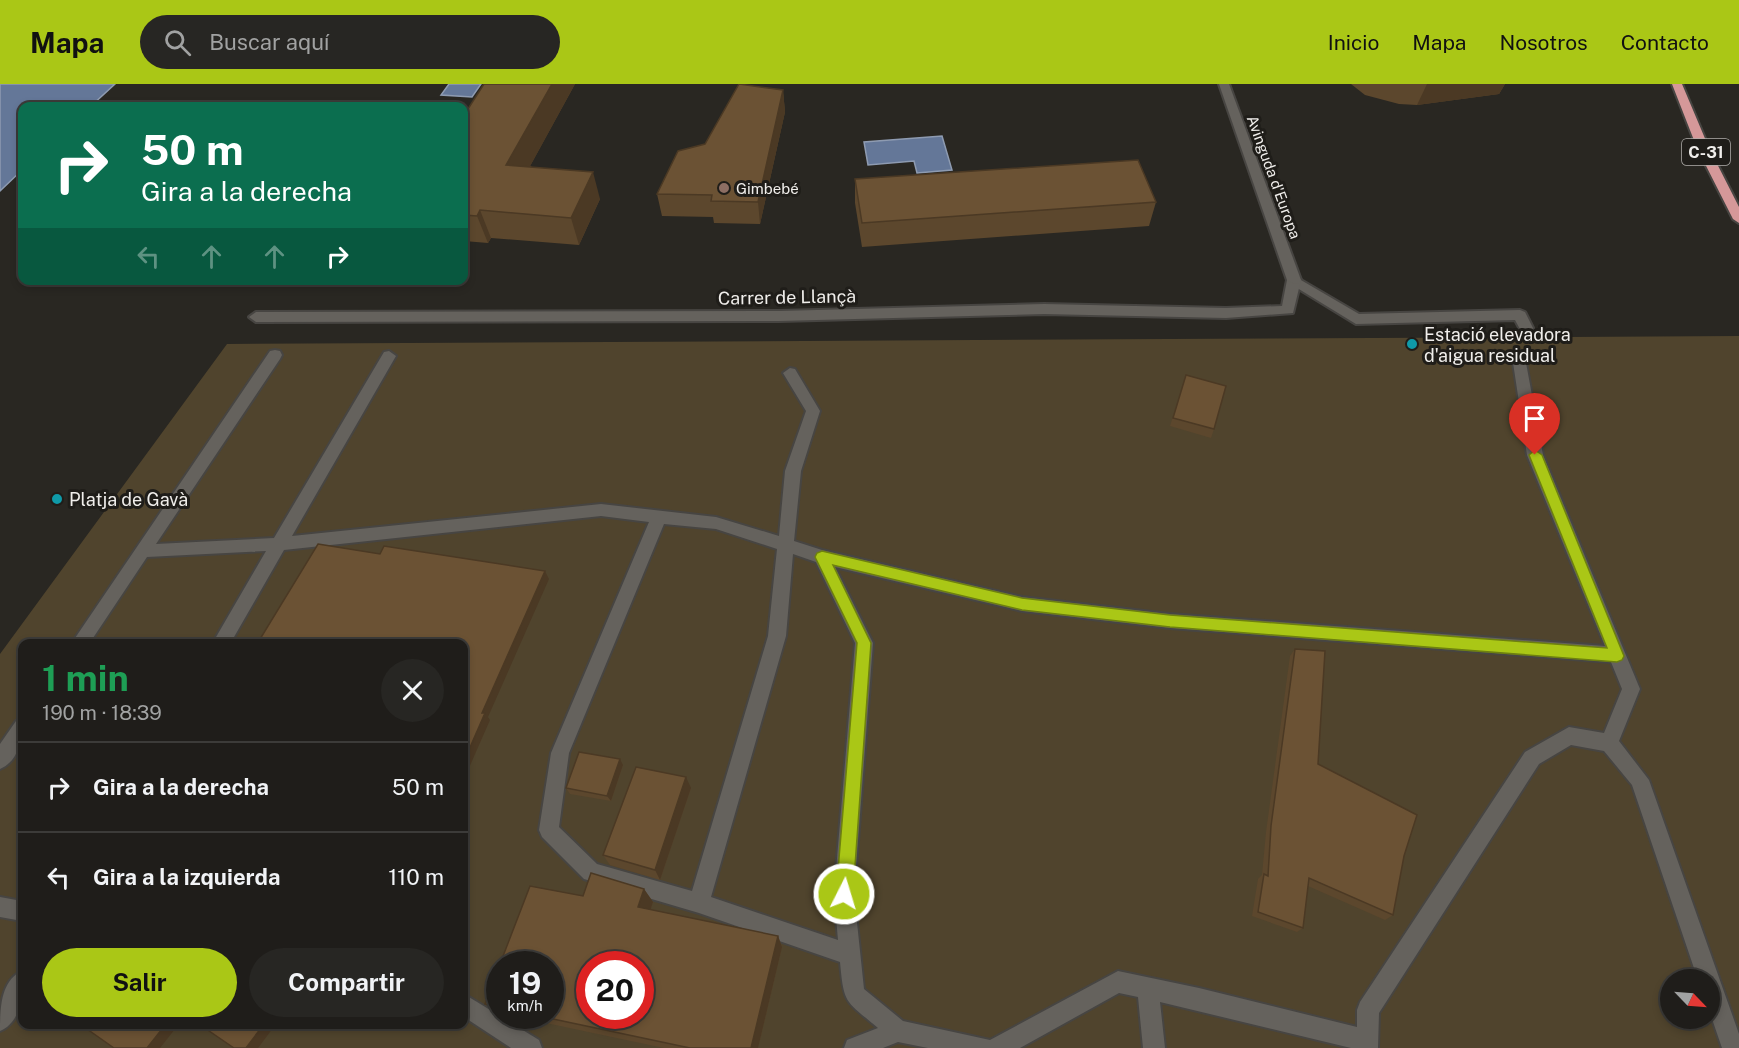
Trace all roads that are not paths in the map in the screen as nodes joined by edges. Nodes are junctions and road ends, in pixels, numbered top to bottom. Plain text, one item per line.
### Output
1 (1224, 84) edge
2 (1677, 84) edge
3 (1739, 219) edge
4 (1294, 280) junction
5 (256, 317) dead end
6 (1526, 328) dead end
7 (275, 355) dead end
8 (389, 356) dead end
9 (1519, 356) dead end
10 (790, 373) dead end
11 (660, 517) junction
12 (278, 544) junction
13 (784, 545) junction
14 (142, 551) junction
15 (822, 557) junction
16 (82, 639) edge
17 (223, 639) edge
18 (1617, 656) junction
19 (18, 733) edge
20 (1609, 743) junction
21 (0, 760) edge
22 (699, 903) junction
23 (0, 907) edge
24 (18, 909) edge
25 (851, 955) junction
26 (1706, 969) edge
27 (1148, 988) junction
28 (18, 989) edge
29 (468, 1008) edge
30 (1720, 1010) edge
31 (0, 1020) edge
32 (898, 1031) junction
33 (1367, 1045) edge
34 (531, 1048) edge
35 (855, 1048) edge
36 (983, 1048) edge
37 (998, 1048) edge
38 (1154, 1048) edge
39 (1733, 1048) edge

1 - 4 street, Avinguda d'Europa
2 - 3 highway, C-31
4 - 5 street, Carrer de Llançà
4 - 6 street
7 - 14 street
8 - 12 street
9 - 18 street
10 - 13 street
11 - 12 street
11 - 13 street
11 - 22 street
12 - 14 street
12 - 17 street
13 - 15 street
13 - 22 street
14 - 16 street
15 - 18 street
15 - 25 street
18 - 20 street
19 - 21 street
20 - 26 street
20 - 33 street
22 - 25 street
23 - 24 street
25 - 32 street
27 - 33 street
27 - 37 street
27 - 38 street
28 - 31 street
29 - 34 street
30 - 39 street
32 - 35 street
32 - 36 street

